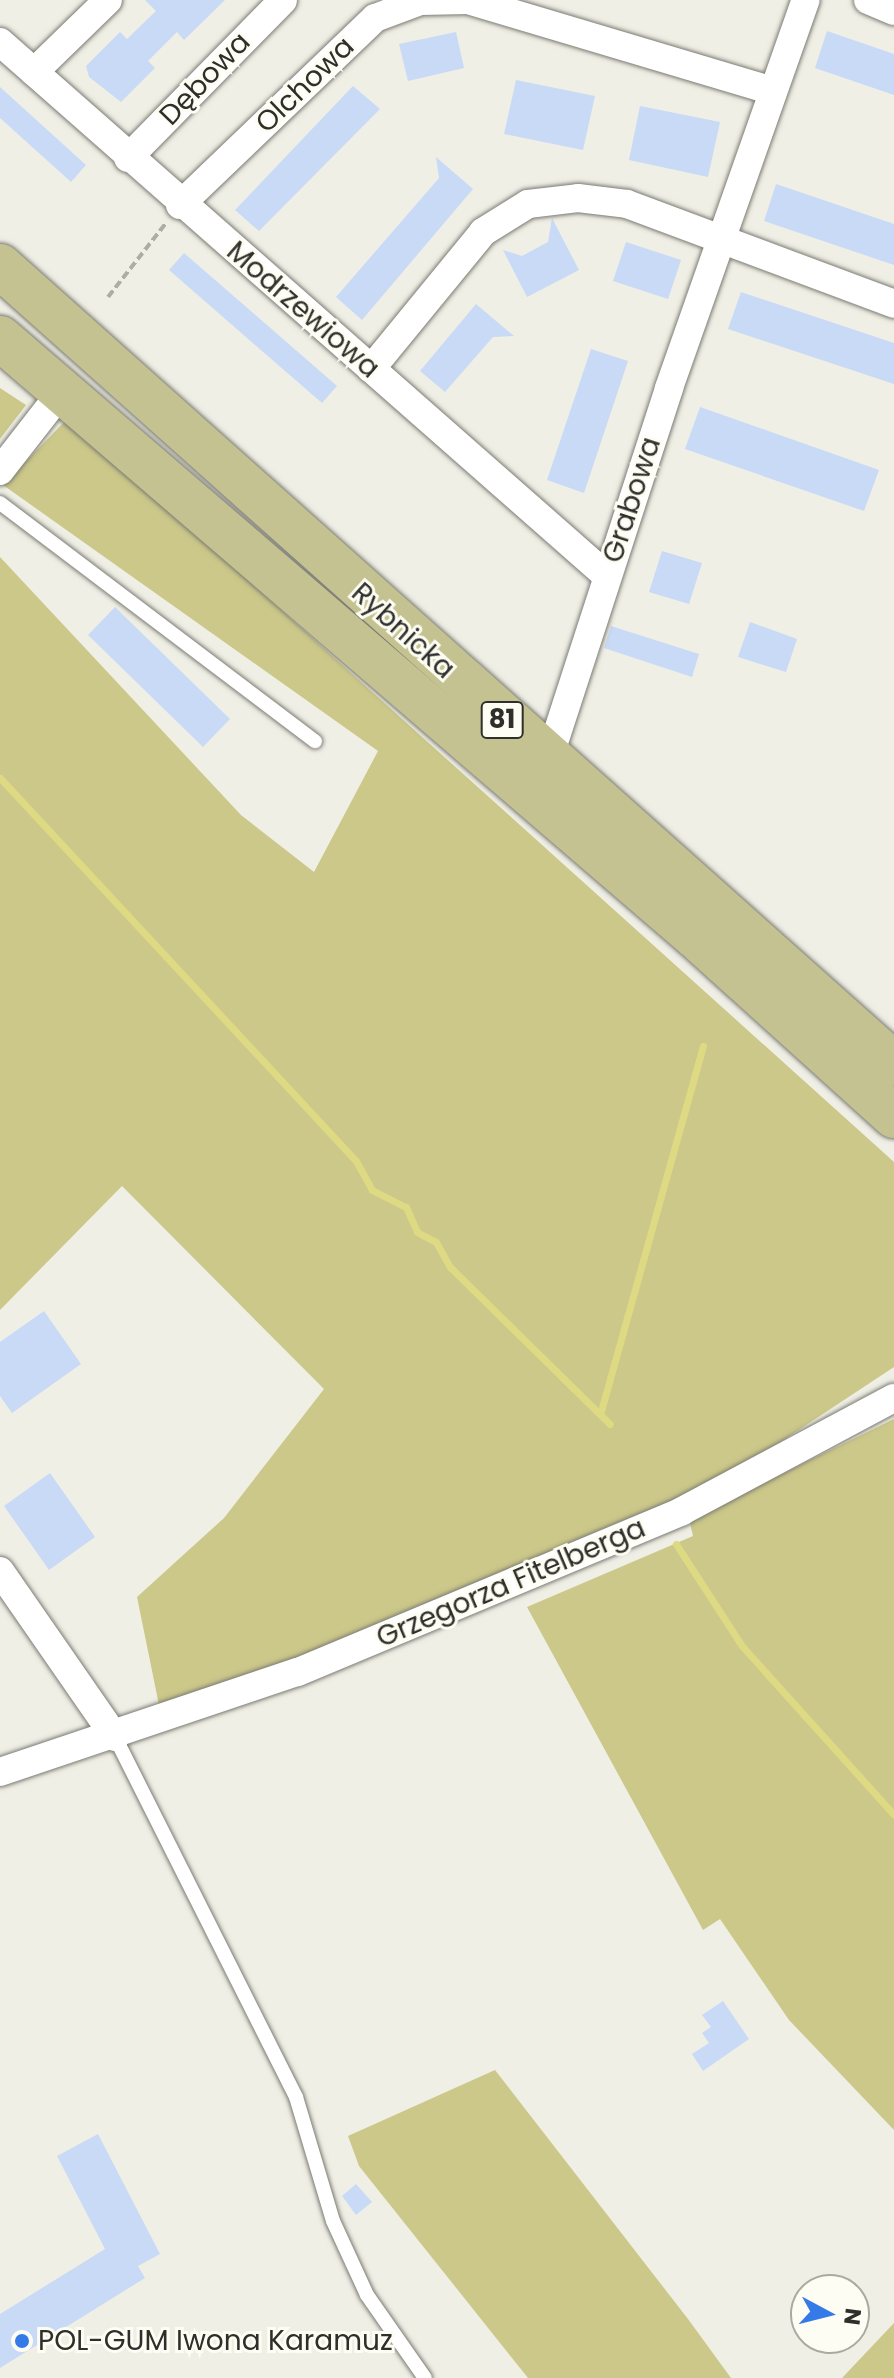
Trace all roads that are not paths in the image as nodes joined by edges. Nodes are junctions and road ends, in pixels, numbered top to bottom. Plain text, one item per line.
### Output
1 (108, 0) edge
2 (283, 0) edge
3 (806, 0) edge
4 (868, 0) edge
5 (894, 11) edge
6 (0, 42) edge
7 (34, 72) junction
8 (773, 91) junction
9 (128, 158) junction
10 (180, 205) junction
11 (722, 240) junction
12 (0, 266) edge
13 (894, 304) edge
14 (0, 338) edge
15 (371, 369) junction
16 (63, 390) junction
17 (0, 471) edge
18 (0, 503) edge
19 (607, 576) junction
20 (315, 741) dead end
21 (548, 761) junction
22 (877, 1065) edge
23 (894, 1116) edge
24 (894, 1398) edge
25 (0, 1571) edge
26 (115, 1737) junction
27 (0, 1772) edge
28 (425, 2378) edge

1 - 7 street
2 - 9 street, Dębowa
3 - 8 street, Grabowa
4 - 5 street
6 - 7 street, Modrzewiowa
7 - 9 street, Modrzewiowa
8 - 10 street, Olchowa
8 - 11 street, Grabowa
9 - 10 street, Modrzewiowa
10 - 15 street, Modrzewiowa
11 - 13 street
11 - 15 street
11 - 19 street, Grabowa
12 - 21 main road, Rybnicka / 81
14 - 16 main road, Rybnicka / 81
15 - 19 street, Modrzewiowa
16 - 17 street
16 - 22 main road, Rybnicka / 81
18 - 20 lane
19 - 21 street, Grabowa
21 - 22 main road, Rybnicka / 81
22 - 23 main road, 81
24 - 26 street, Grzegorza Fitelberga
25 - 26 street
26 - 27 street, Grzegorza Fitelberga
26 - 28 lane

